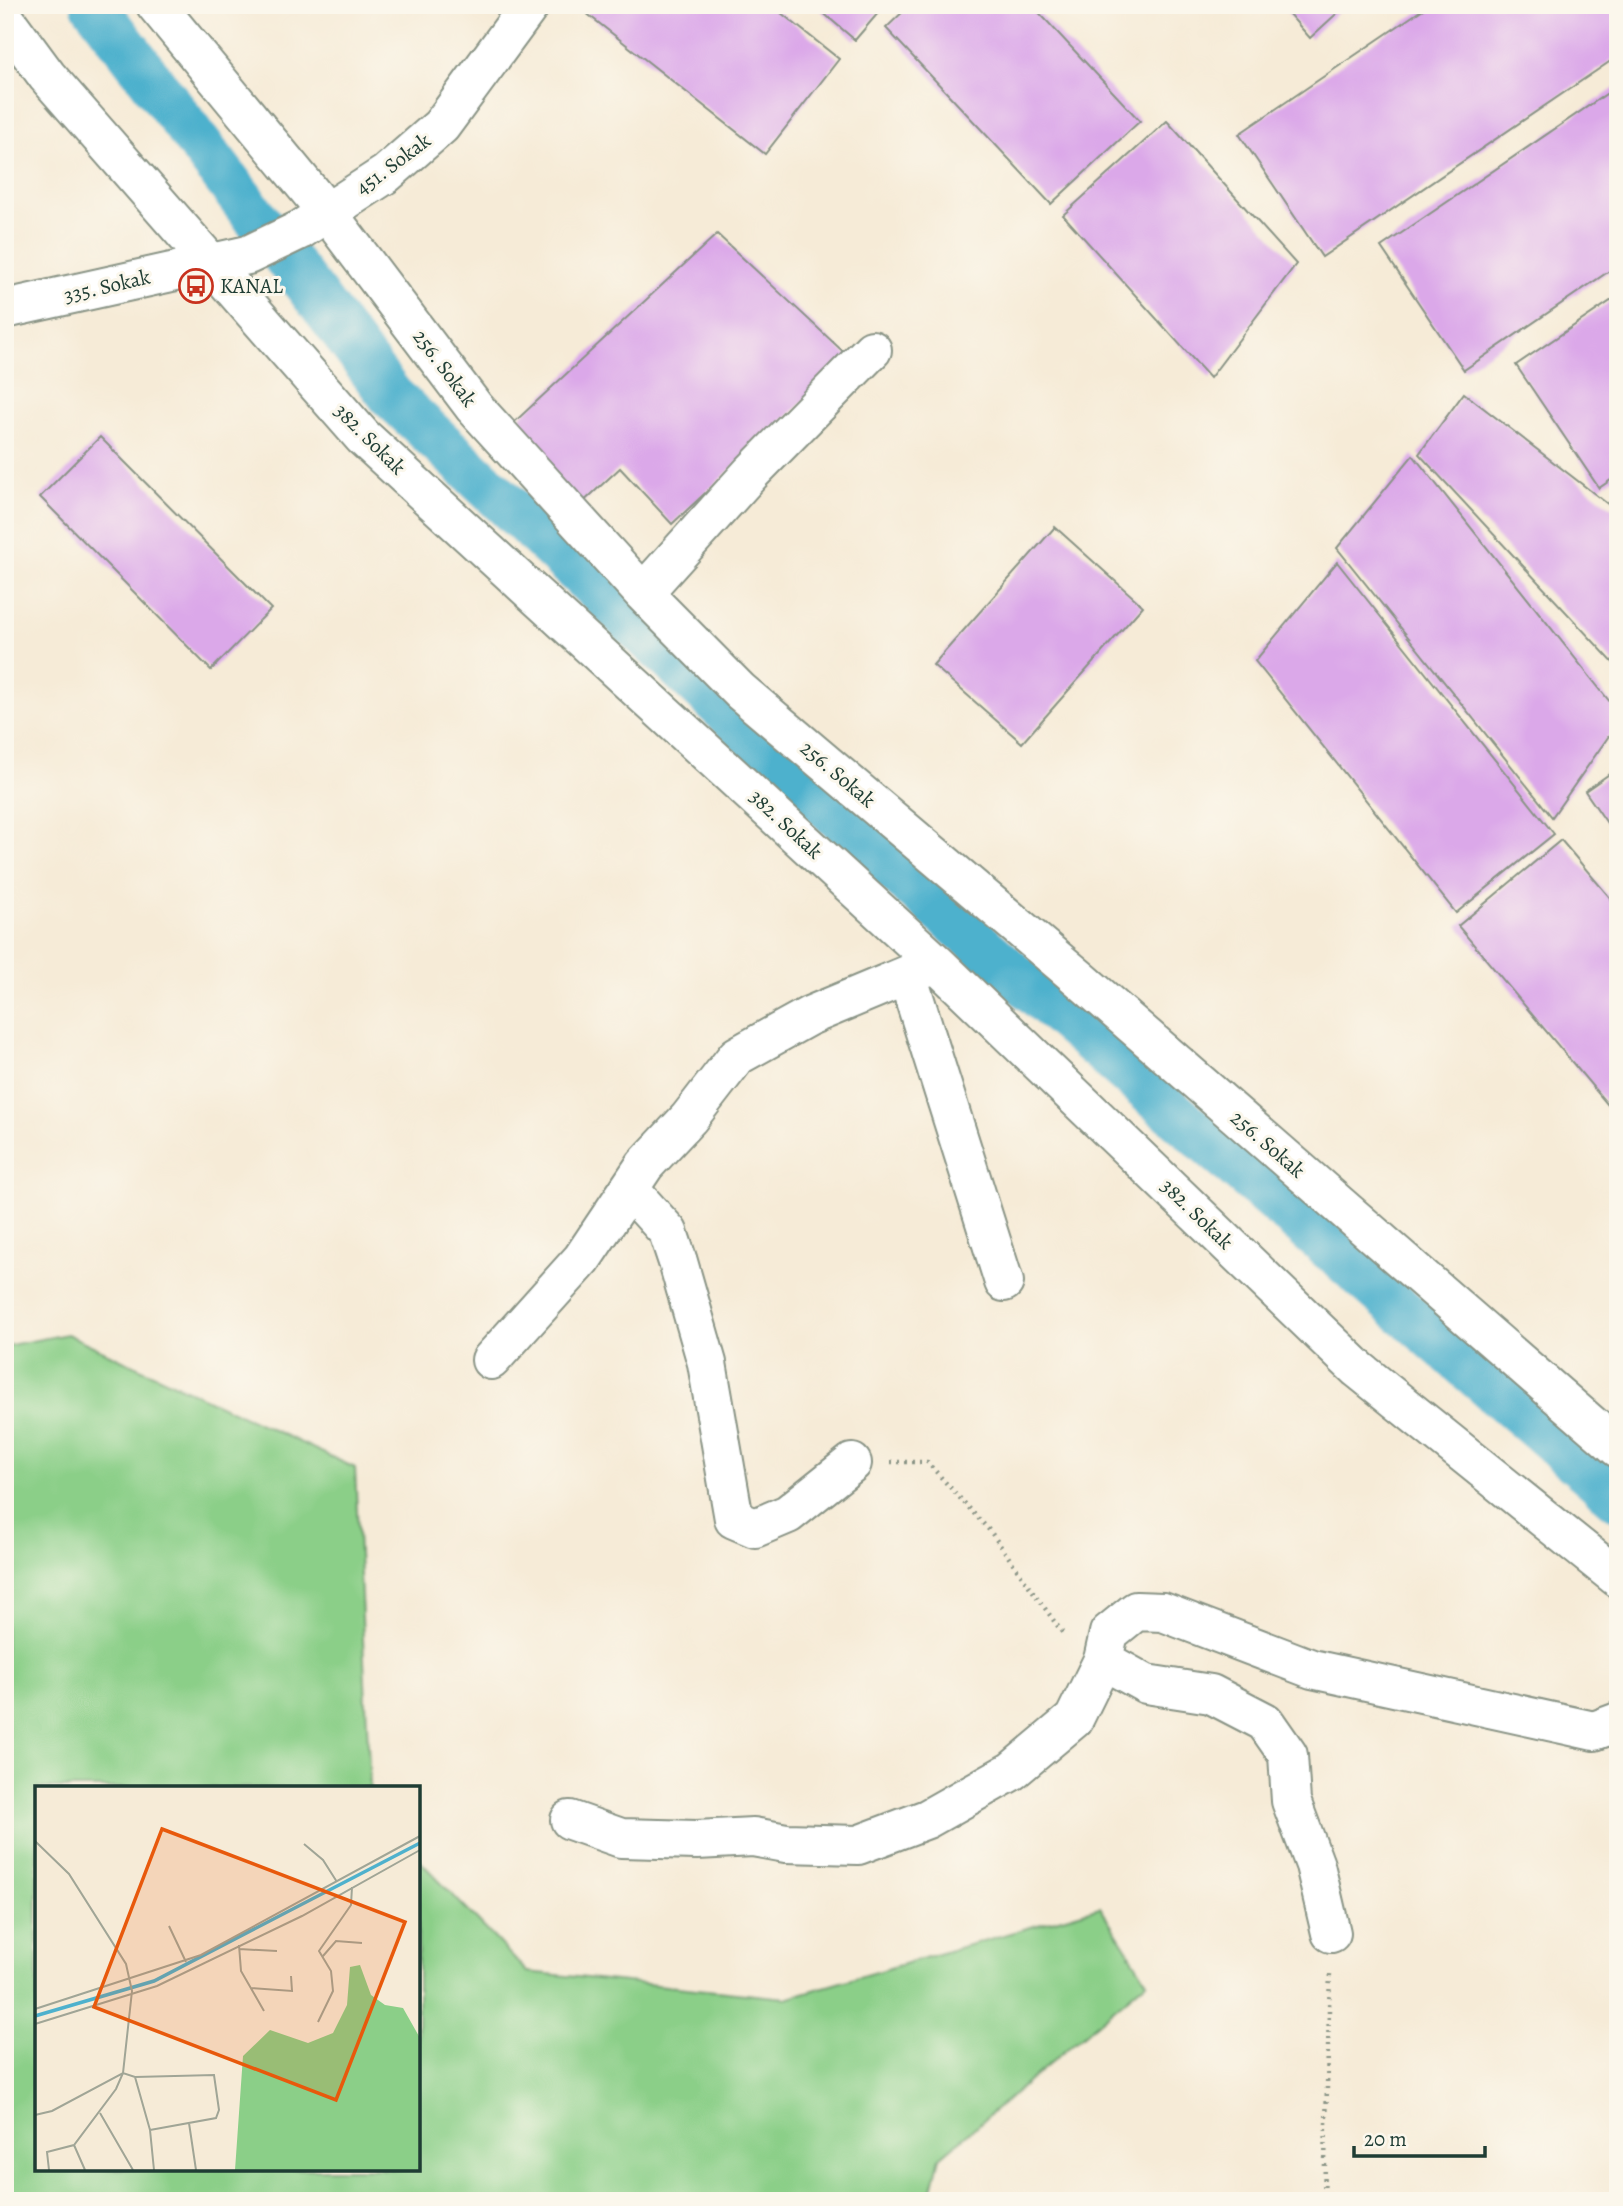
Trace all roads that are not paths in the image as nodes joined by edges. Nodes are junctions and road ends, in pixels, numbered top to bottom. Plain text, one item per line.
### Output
1 (156, 5) edge
2 (530, 5) edge
3 (5, 19) edge
4 (313, 220) junction
5 (209, 262) junction
6 (5, 309) edge
7 (872, 350) dead end
8 (643, 593) junction
9 (922, 969) junction
10 (629, 1189) junction
11 (1004, 1282) dead end
12 (491, 1360) dead end
13 (1618, 1448) edge
14 (852, 1462) road end
15 (1618, 1577) edge
16 (1103, 1660) junction
17 (1618, 1722) edge
18 (570, 1820) dead end
19 (1331, 1933) road end

1 - 4 street, 256. Sokak
2 - 4 street, 451. Sokak
3 - 5 street, 382. Sokak
4 - 5 street, 451. Sokak
4 - 8 street, 256. Sokak
5 - 6 street, 335. Sokak
5 - 9 street, 382. Sokak
7 - 8 street
8 - 13 street, 256. Sokak
9 - 10 street
9 - 11 street
9 - 15 street, 382. Sokak
10 - 12 street
10 - 14 street
16 - 17 street
16 - 18 street
16 - 19 street

